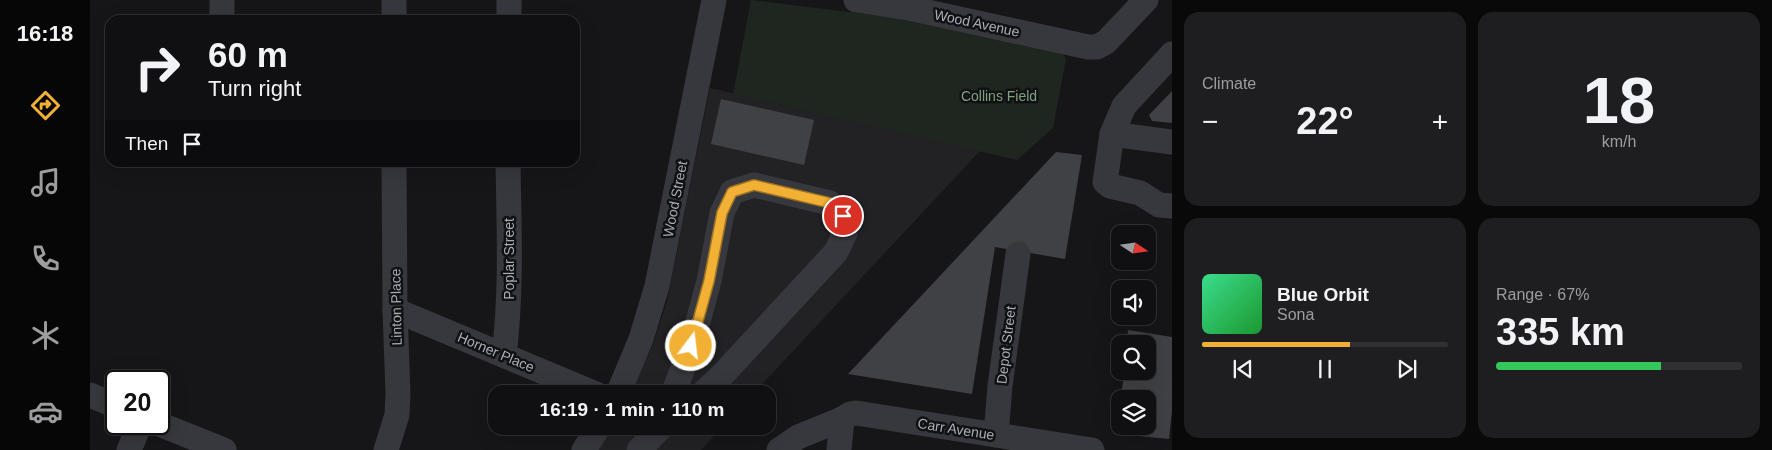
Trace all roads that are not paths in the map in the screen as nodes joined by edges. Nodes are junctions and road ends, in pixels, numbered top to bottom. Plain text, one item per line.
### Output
1 (222, 0) edge
2 (394, 0) edge
3 (509, 0) edge
4 (714, 0) edge
5 (856, 0) edge
6 (1146, 0) edge
7 (910, 4) edge
8 (222, 15) edge
9 (394, 15) edge
10 (509, 15) edge
11 (1172, 54) edge
12 (1112, 134) junction
13 (1172, 142) edge
14 (394, 167) edge
15 (508, 167) edge
16 (1172, 206) edge
17 (1018, 254) dead end
18 (395, 310) junction
19 (504, 355) junction
20 (575, 385) edge
21 (622, 385) edge
22 (677, 385) edge
23 (711, 385) edge
24 (90, 395) edge
25 (105, 401) edge
26 (846, 416) junction
27 (170, 428) edge
28 (135, 435) edge
29 (593, 435) edge
30 (653, 435) edge
31 (996, 435) junction
32 (129, 450) edge
33 (224, 450) edge
34 (386, 450) edge
35 (584, 450) edge
36 (639, 450) edge
37 (779, 450) edge
38 (839, 450) edge
39 (1092, 450) edge

1 - 8 street
2 - 9 street
3 - 10 street
4 - 21 street, Wood Street
5 - 7 street, Wood Avenue
6 - 7 street, Wood Avenue
11 - 12 street
12 - 13 street
12 - 16 street
14 - 18 street, Linton Place
15 - 19 street, Poplar Street
17 - 31 street, Depot Street
18 - 19 street, Horner Place
18 - 34 street, Linton Place
19 - 20 street, Horner Place
22 - 23 street
24 - 25 street
26 - 31 street, Carr Avenue
26 - 37 street
26 - 38 street
27 - 33 street
28 - 32 street
29 - 35 street
30 - 36 street
31 - 39 street, Carr Avenue

